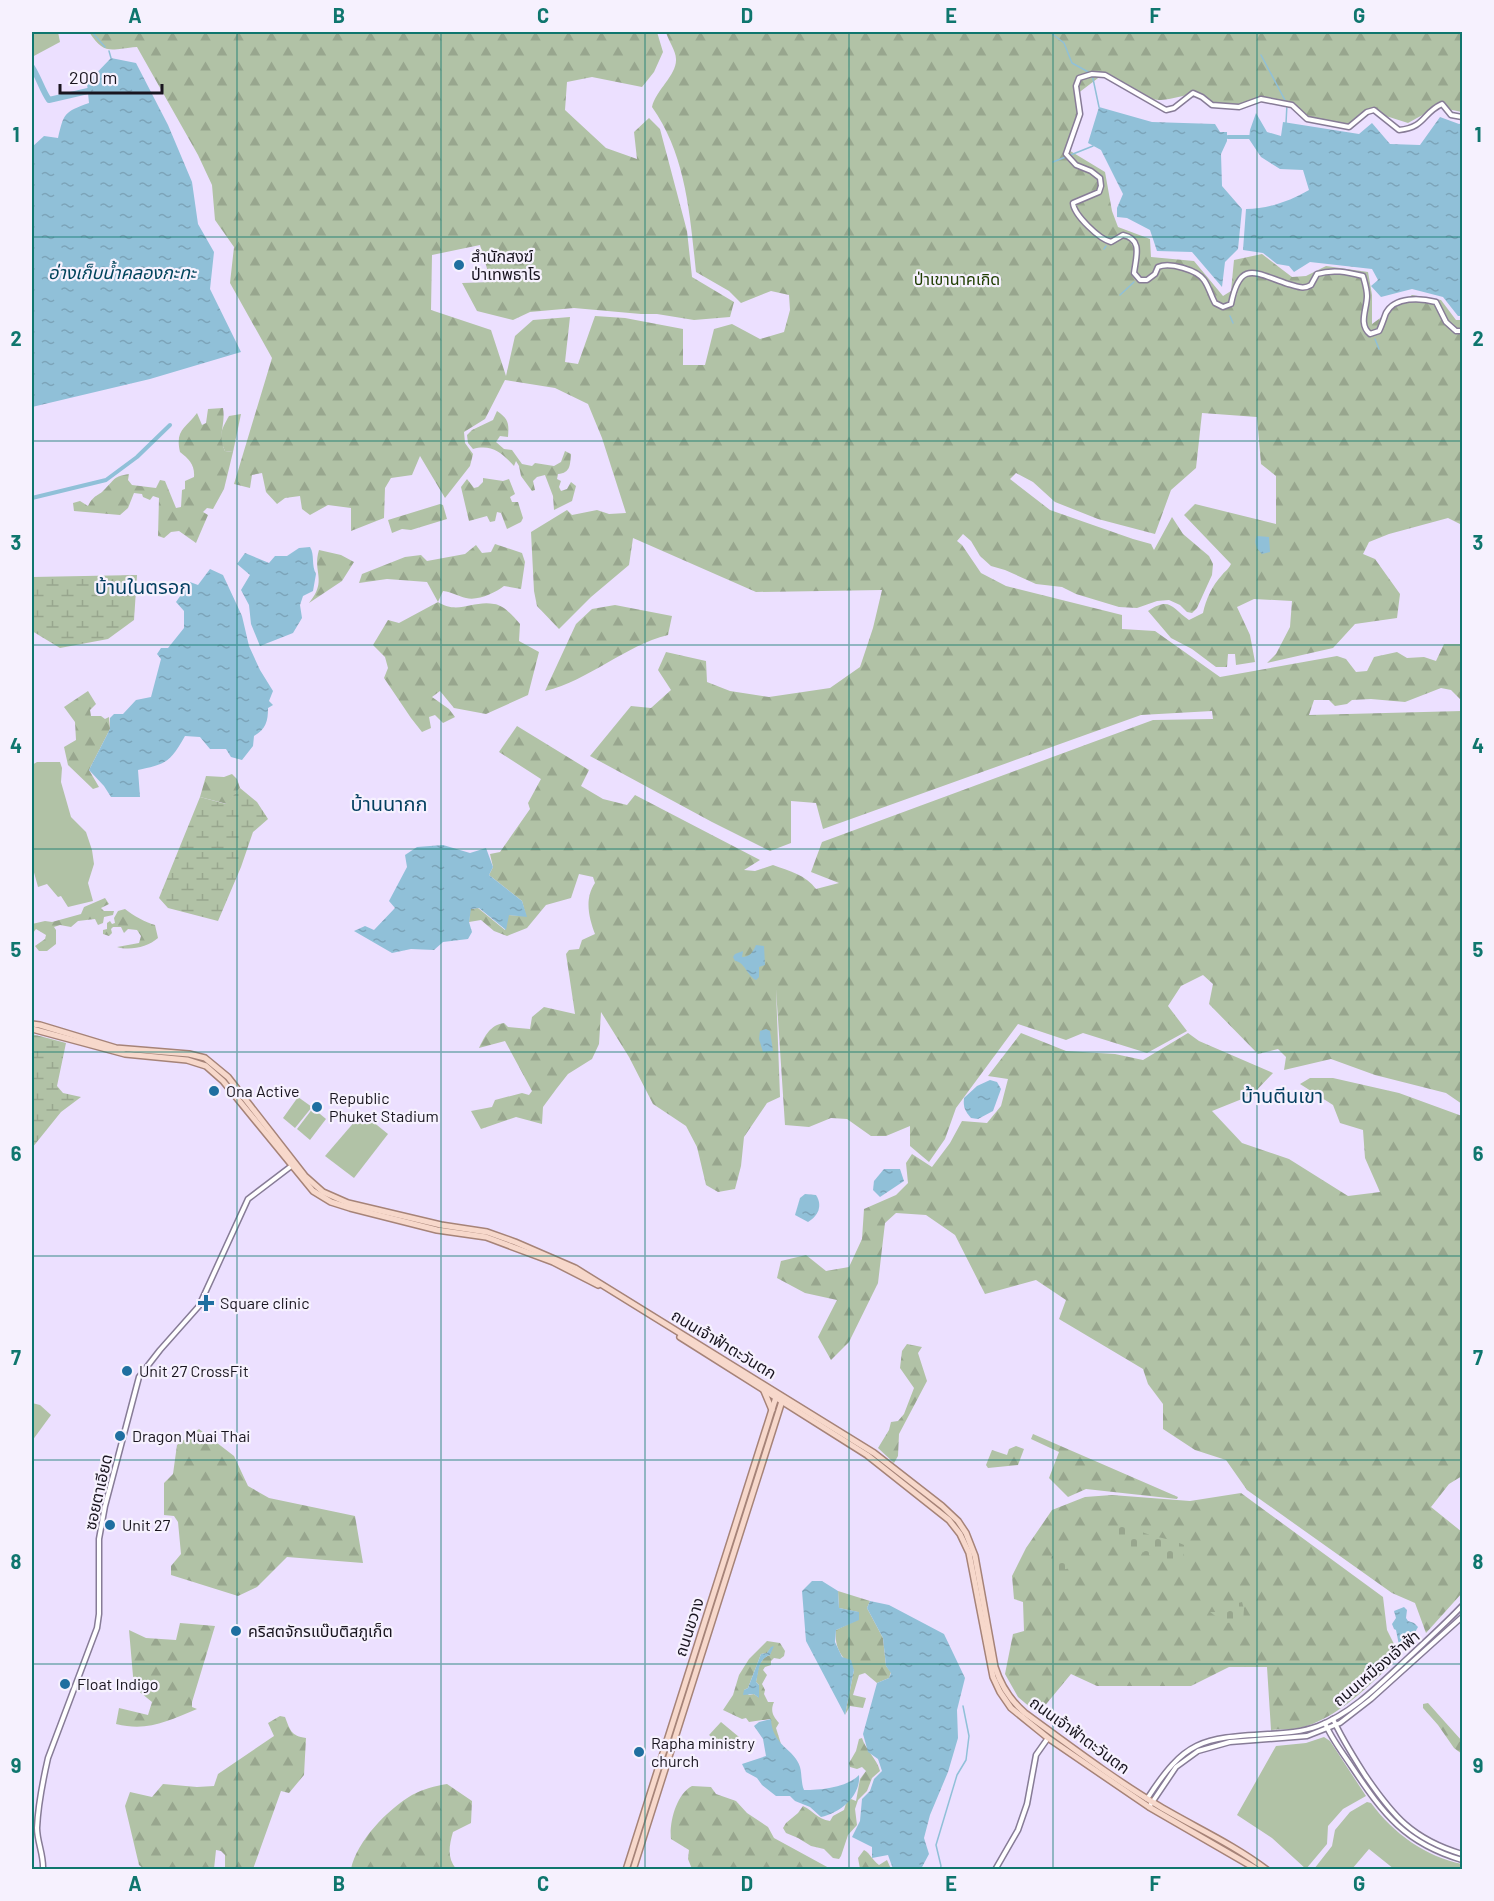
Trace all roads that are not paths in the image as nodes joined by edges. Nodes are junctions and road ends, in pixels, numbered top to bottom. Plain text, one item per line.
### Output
1 (1462, 117) edge
2 (1462, 331) edge
3 (32, 1024) edge
4 (32, 1029) edge
5 (294, 1165) junction
6 (763, 1390) junction
7 (780, 1398) junction
8 (790, 1408) junction
9 (774, 1413) junction
10 (1462, 1606) edge
11 (1462, 1617) edge
12 (1366, 1695) junction
13 (1371, 1700) junction
14 (1333, 1719) junction
15 (1325, 1723) junction
16 (1336, 1725) junction
17 (1327, 1729) junction
18 (1050, 1735) junction
19 (1148, 1803) junction
20 (1462, 1854) edge
21 (1461, 1860) edge
22 (630, 1868) edge
23 (43, 1869) edge
24 (994, 1869) edge
25 (1258, 1869) edge
26 (1267, 1869) edge

1 - 2 street
3 - 5 main road, ถนนเจ้าฟ้าตะวันตก
4 - 5 main road, ถนนเจ้าฟ้าตะวันตก
5 - 6 main road, ถนนเจ้าฟ้าตะวันตก
5 - 7 main road, ถนนเจ้าฟ้าตะวันตก
5 - 23 street, ซอยตาเอียด
6 - 7 main road, ถนนเจ้าฟ้าตะวันตก
6 - 9 main road
7 - 8 main road, ถนนเจ้าฟ้าตะวันตก
7 - 9 main road, ถนนขวาง
7 - 18 main road, ถนนเจ้าฟ้าตะวันตก
8 - 9 main road
8 - 18 main road, ถนนเจ้าฟ้าตะวันตก
9 - 22 main road, ถนนขวาง
10 - 12 street, ถนนเหมืองเจ้าฟ้า
11 - 13 street, ถนนเหมืองเจ้าฟ้า
12 - 13 street
12 - 14 street, ถนนเหมืองเจ้าฟ้า
13 - 16 street, ถนนเหมืองเจ้าฟ้า
14 - 15 street, ถนนเหมืองเจ้าฟ้า
14 - 16 street
15 - 17 street
15 - 19 street, ถนนเหมืองเจ้าฟ้า
16 - 17 street, ถนนเหมืองเจ้าฟ้า
16 - 20 street
17 - 19 street, ถนนเหมืองเจ้าฟ้า
17 - 21 street
18 - 19 main road, ถนนเจ้าฟ้าตะวันตก
18 - 24 street
19 - 25 main road, ถนนเจ้าฟ้าตะวันตก
19 - 26 main road, ถนนเจ้าฟ้าตะวันตก
20 - 21 street

